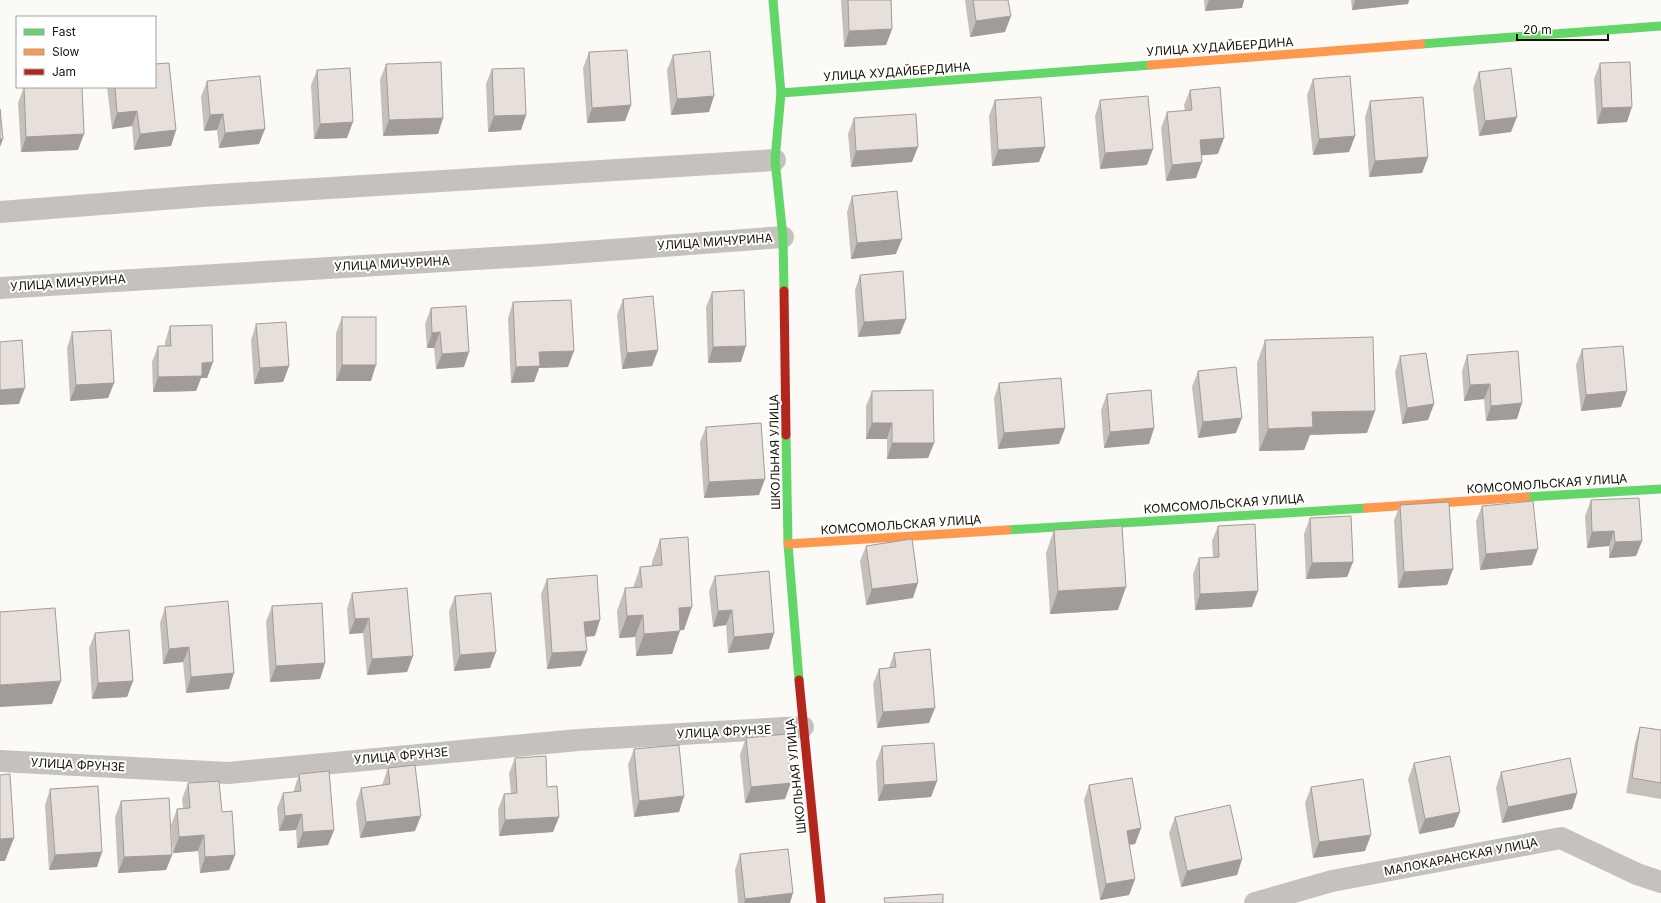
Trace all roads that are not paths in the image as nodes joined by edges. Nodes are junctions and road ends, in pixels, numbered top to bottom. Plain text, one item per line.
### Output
1 (773, 0) edge
2 (1661, 26) edge
3 (781, 93) junction
4 (775, 160) junction
5 (0, 212) edge
6 (783, 237) junction
7 (0, 288) edge
8 (1661, 489) edge
9 (788, 544) junction
10 (803, 727) junction
11 (0, 761) edge
12 (1661, 882) edge
13 (821, 903) edge
14 (1255, 903) edge

1 - 3 street, ШКОЛЬНАЯ УЛИЦА
2 - 3 street, УЛИЦА ХУДАЙБЕРДИНА
3 - 4 street, ШКОЛЬНАЯ УЛИЦА
4 - 5 street
4 - 6 street, ШКОЛЬНАЯ УЛИЦА
6 - 7 street, УЛИЦА МИЧУРИНА
6 - 9 street, ШКОЛЬНАЯ УЛИЦА
8 - 9 street, КОМСОМОЛЬСКАЯ УЛИЦА
9 - 10 street, ШКОЛЬНАЯ УЛИЦА
10 - 11 street, УЛИЦА ФРУНЗЕ
10 - 13 street, ШКОЛЬНАЯ УЛИЦА
12 - 14 street, МАЛОКАРАНСКАЯ УЛИЦА

